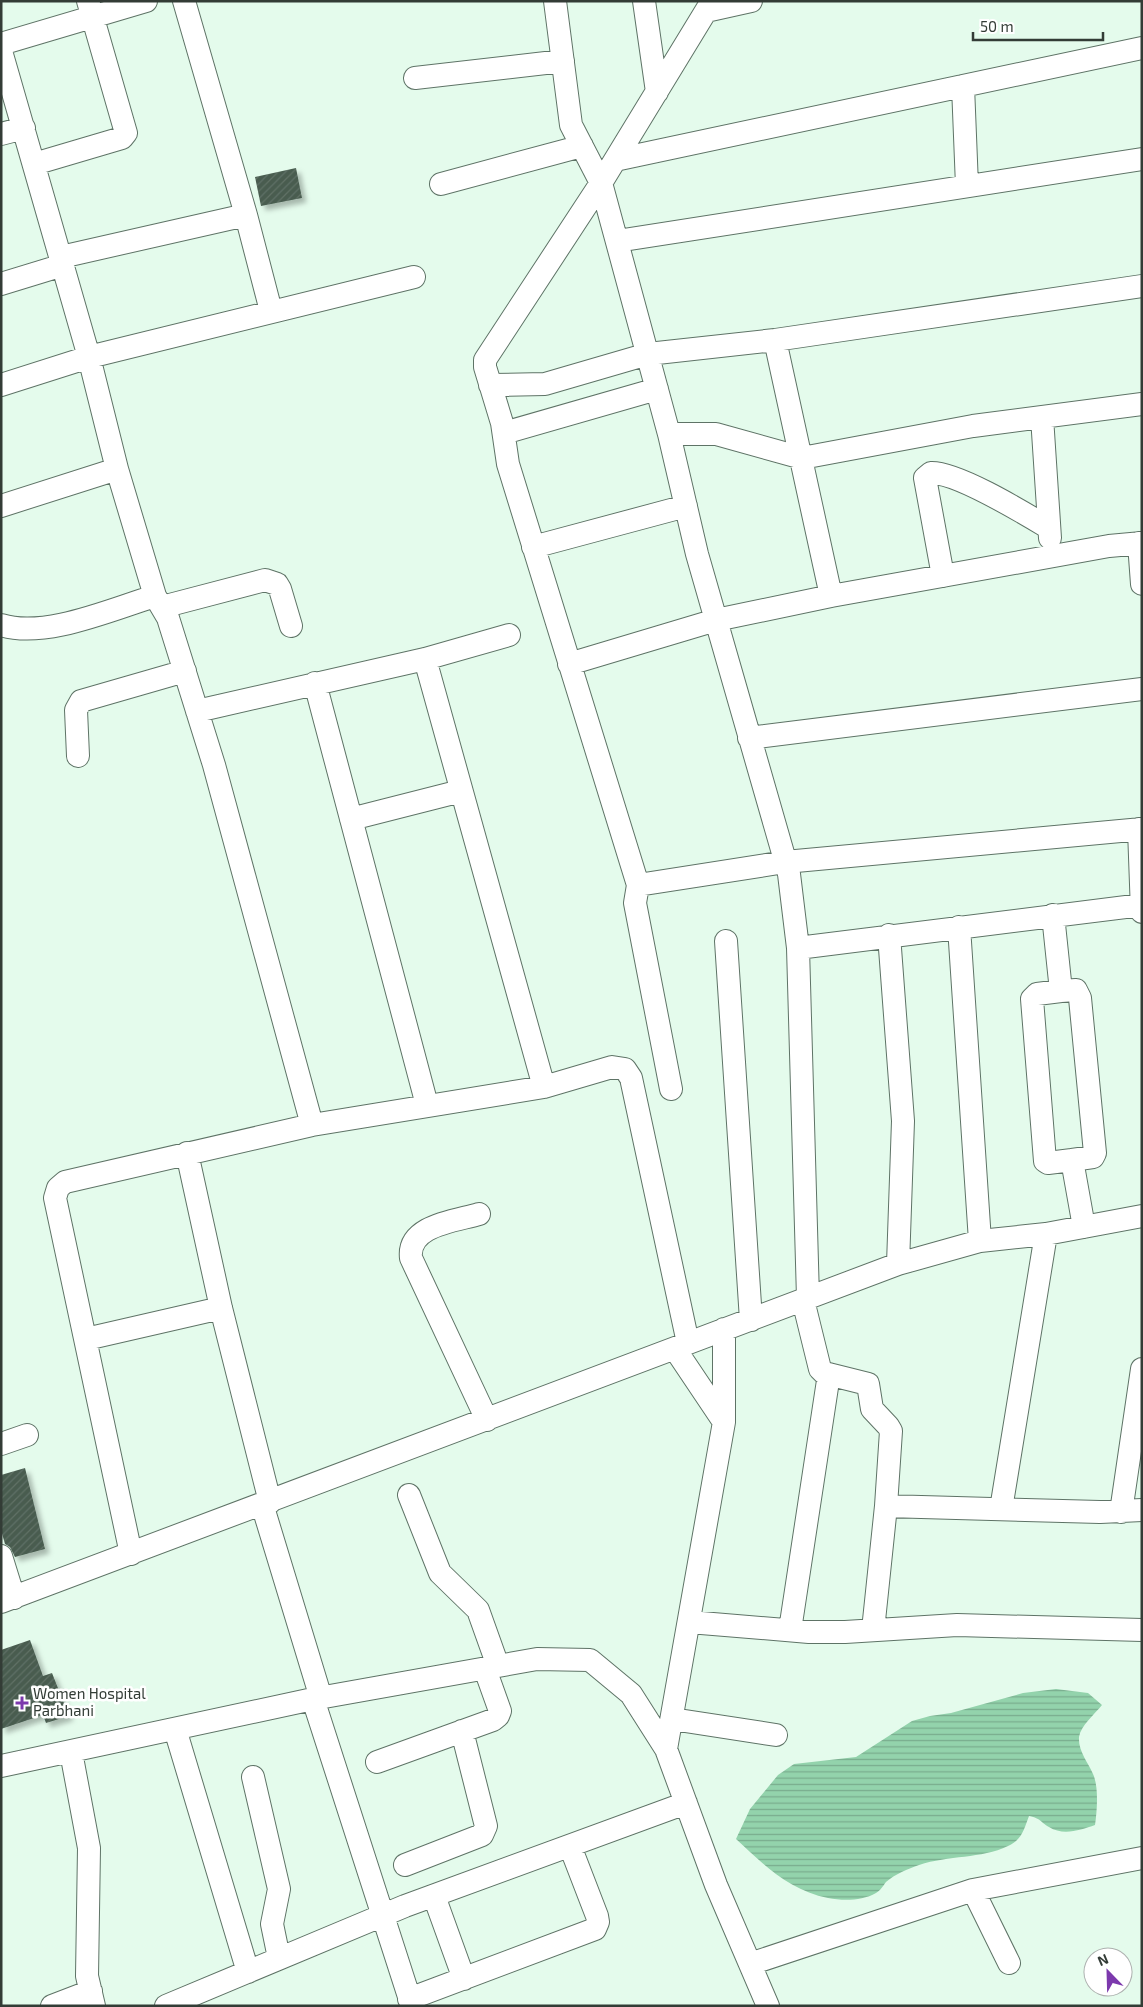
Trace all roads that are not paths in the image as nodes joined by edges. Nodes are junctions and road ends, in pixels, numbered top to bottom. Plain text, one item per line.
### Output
1 (146, 1) edge
2 (184, 1) edge
3 (555, 1) edge
4 (644, 1) edge
5 (751, 1) edge
6 (709, 6) edge
7 (90, 9) edge
8 (1, 44) edge
9 (1142, 48) edge
10 (1, 51) edge
11 (563, 61) junction
12 (415, 78) dead end
13 (963, 86) junction
14 (657, 92) junction
15 (24, 128) junction
16 (1, 134) edge
17 (582, 146) junction
18 (1142, 159) edge
19 (616, 160) junction
20 (34, 164) junction
21 (601, 183) junction
22 (441, 184) dead end
23 (967, 186) junction
24 (246, 215) junction
25 (617, 241) junction
26 (62, 261) junction
27 (414, 277) dead end
28 (1, 284) edge
29 (1142, 286) edge
30 (271, 311) junction
31 (775, 340) junction
32 (648, 354) junction
33 (89, 357) junction
34 (1, 385) edge
35 (490, 385) junction
36 (657, 389) junction
37 (1142, 404) edge
38 (1042, 417) junction
39 (504, 433) junction
40 (669, 434) junction
41 (802, 458) junction
42 (117, 469) junction
43 (1, 506) edge
44 (686, 506) junction
45 (1049, 528) junction
46 (1140, 543) edge
47 (533, 547) junction
48 (1051, 557) junction
49 (943, 576) junction
50 (1142, 584) edge
51 (831, 596) junction
52 (159, 601) junction
53 (716, 620) junction
54 (1, 625) edge
55 (291, 626) dead end
56 (509, 636) dead end
57 (425, 659) junction
58 (569, 664) junction
59 (185, 671) junction
60 (315, 683) junction
61 (1142, 689) edge
62 (197, 711) junction
63 (749, 738) junction
64 (78, 756) dead end
65 (461, 791) junction
66 (351, 819) junction
67 (1140, 829) edge
68 (785, 862) junction
69 (638, 885) junction
70 (1141, 905) edge
71 (1142, 912) edge
72 (1053, 915) junction
73 (959, 927) junction
74 (889, 935) junction
75 (726, 941) dead end
76 (798, 948) junction
77 (1061, 990) junction
78 (544, 1087) junction
79 (670, 1089) dead end
80 (428, 1105) junction
81 (312, 1125) junction
82 (187, 1153) junction
83 (1072, 1160) junction
84 (480, 1214) dead end
85 (1142, 1216) edge
86 (1084, 1227) junction
87 (1046, 1234) junction
88 (980, 1241) junction
89 (898, 1264) junction
90 (806, 1298) junction
91 (220, 1308) junction
92 (750, 1320) junction
93 (724, 1329) junction
94 (86, 1339) junction
95 (681, 1346) junction
96 (1142, 1369) edge
97 (829, 1374) junction
98 (487, 1420) junction
99 (724, 1422) junction
100 (27, 1435) dead end
101 (1, 1444) edge
102 (409, 1495) dead end
103 (266, 1503) junction
104 (886, 1506) junction
105 (1001, 1509) junction
106 (1131, 1511) edge
107 (131, 1554) junction
108 (1, 1556) edge
109 (8, 1600) edge
110 (689, 1622) junction
111 (790, 1630) junction
112 (873, 1630) junction
113 (1142, 1630) edge
114 (492, 1667) junction
115 (317, 1699) junction
116 (672, 1719) junction
117 (176, 1729) junction
118 (462, 1731) junction
119 (776, 1735) dead end
120 (666, 1749) junction
121 (71, 1752) junction
122 (377, 1762) dead end
123 (1, 1766) edge
124 (254, 1777) dead end
125 (686, 1803) junction
126 (570, 1846) junction
127 (1142, 1858) edge
128 (405, 1865) dead end
129 (973, 1890) junction
130 (434, 1896) junction
131 (383, 1915) junction
132 (279, 1958) junction
133 (750, 1964) junction
134 (1009, 1964) dead end
135 (248, 1972) junction
136 (464, 1979) junction
137 (92, 1998) edge
138 (410, 2002) edge
139 (52, 2006) edge
140 (166, 2006) edge
141 (768, 2006) edge

1 - 7 street
2 - 24 street
3 - 11 street
4 - 14 street
5 - 6 street
6 - 14 street
7 - 8 street
7 - 20 street
9 - 13 street
10 - 15 street
11 - 12 street
11 - 17 street
13 - 19 street
13 - 23 street
14 - 19 street
15 - 16 street
15 - 20 street
17 - 21 street
17 - 22 street
18 - 23 street
19 - 21 street
20 - 26 street
21 - 25 street
21 - 35 street
23 - 25 street
24 - 26 street
24 - 30 street
25 - 32 street
26 - 28 street
26 - 33 street
27 - 30 street
29 - 31 street
30 - 33 street
31 - 32 street
31 - 41 street
32 - 35 street
32 - 36 street
33 - 34 street
33 - 42 street
35 - 39 street
36 - 39 street
36 - 40 street
37 - 38 street
38 - 41 street
38 - 45 street
39 - 47 street
40 - 41 street
40 - 44 street
41 - 51 street
42 - 43 street
42 - 52 street
44 - 47 street
44 - 53 street
45 - 48 street
45 - 49 street
46 - 48 street
46 - 50 street
47 - 58 street
48 - 49 street
49 - 51 street
51 - 53 street
52 - 54 street
52 - 55 street
52 - 59 street
53 - 58 street
53 - 63 street
56 - 57 street
57 - 60 street
57 - 65 street
58 - 69 street
59 - 62 street
59 - 64 street
60 - 62 street
60 - 66 street
61 - 63 street
62 - 81 street
63 - 68 street
65 - 66 street
65 - 78 street
66 - 80 street
67 - 68 street
67 - 70 street
68 - 69 street
68 - 76 street
69 - 79 street
70 - 71 street
70 - 72 street
72 - 73 street
72 - 77 street
73 - 74 street
73 - 88 street
74 - 76 street
74 - 89 street
75 - 92 street
76 - 90 street
77 - 83 street
77 - 83 street
78 - 80 street
78 - 95 street
80 - 81 street
81 - 82 street
82 - 91 street
82 - 94 street
83 - 86 street
84 - 98 street
85 - 86 street
86 - 87 street
87 - 88 street
87 - 105 street
88 - 89 street
89 - 90 street
90 - 92 street
90 - 97 street
91 - 94 street
91 - 103 street
92 - 93 street
93 - 95 street
93 - 99 street
94 - 107 street
95 - 98 street
95 - 99 street
96 - 106 street
97 - 104 street
97 - 111 street
98 - 103 street
99 - 110 street
100 - 101 street
102 - 114 street
103 - 107 street
103 - 115 street
104 - 105 street
104 - 112 street
105 - 106 street
107 - 109 street
108 - 109 street
110 - 111 street
110 - 116 street
111 - 112 street
112 - 113 street
114 - 115 street
114 - 118 street
114 - 120 street
115 - 117 street
115 - 131 street
116 - 119 street
116 - 120 street
117 - 121 street
117 - 135 street
118 - 122 street
118 - 128 street
120 - 125 street
121 - 123 street
121 - 137 street
124 - 132 street
125 - 126 street
125 - 133 street
126 - 130 street
126 - 136 street
127 - 129 street
129 - 133 street
129 - 134 street
130 - 131 street
130 - 136 street
131 - 132 street
131 - 138 street
132 - 135 street
133 - 141 street
135 - 140 street
136 - 138 street
137 - 139 street

